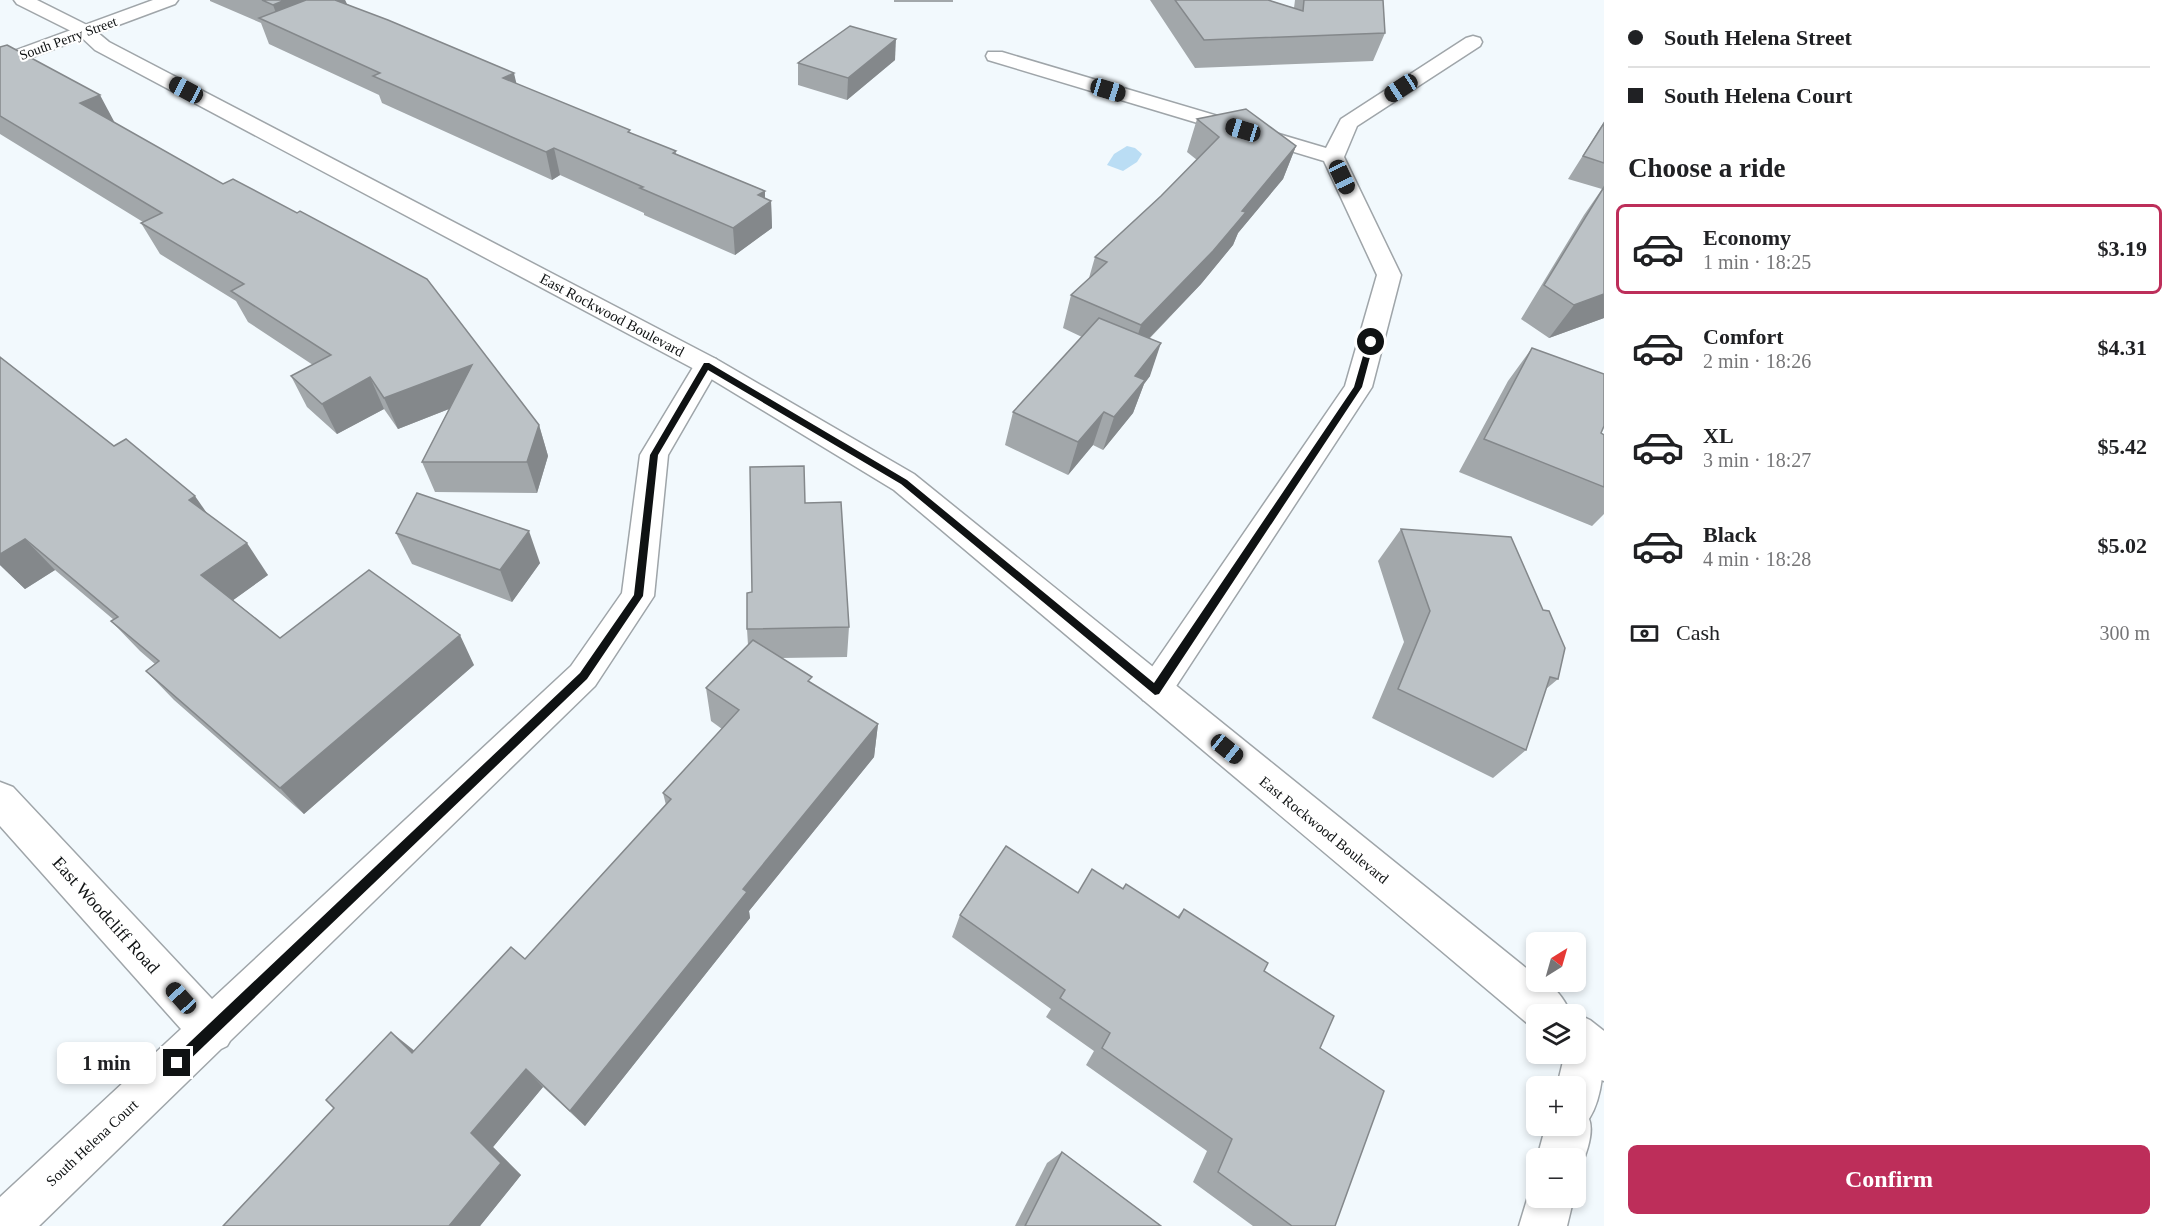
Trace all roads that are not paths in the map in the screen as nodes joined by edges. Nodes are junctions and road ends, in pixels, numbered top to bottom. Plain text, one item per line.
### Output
1 (23, 0) edge
2 (169, 0) edge
3 (85, 31) junction
4 (1473, 42) dead end
5 (995, 56) dead end
6 (0, 63) edge
7 (1333, 157) junction
8 (707, 365) junction
9 (1155, 690) junction
10 (0, 799) edge
11 (1537, 1004) edge
12 (212, 1031) junction
13 (1589, 1047) edge
14 (1582, 1076) edge
15 (1547, 1208) edge
16 (4, 1226) edge
17 (1543, 1226) edge

1 - 3 street, East Rockwood Boulevard
2 - 3 street, South Perry Street
3 - 6 street, South Perry Street
3 - 8 street, East Rockwood Boulevard
4 - 7 street
5 - 7 street
7 - 9 street
8 - 9 street, East Rockwood Boulevard
8 - 12 street, South Helena Court
9 - 11 street, East Rockwood Boulevard
10 - 12 street, East Woodcliff Road
12 - 16 street, South Helena Court
13 - 14 street
15 - 17 street

